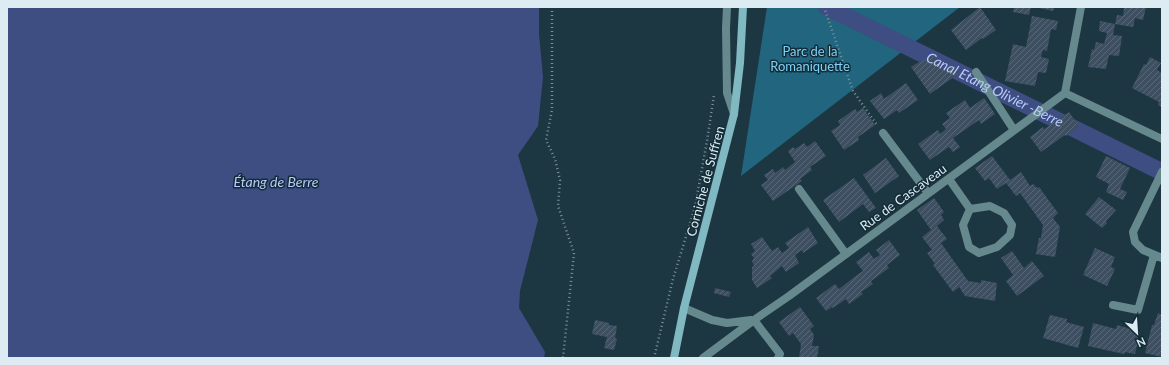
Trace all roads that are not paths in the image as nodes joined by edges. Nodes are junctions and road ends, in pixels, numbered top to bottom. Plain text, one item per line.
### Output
1 (727, 7) edge
2 (743, 7) edge
3 (1081, 7) edge
4 (976, 72) dead end
5 (1065, 93) junction
6 (734, 114) junction
7 (1014, 130) junction
8 (883, 133) road end
9 (1162, 139) edge
10 (1162, 172) edge
11 (949, 179) junction
12 (800, 189) dead end
13 (928, 193) junction
14 (970, 209) junction
15 (846, 254) junction
16 (1158, 257) edge
17 (1113, 305) dead end
18 (684, 308) junction
19 (754, 320) junction
20 (674, 358) edge
21 (703, 358) edge
22 (778, 358) edge

1 - 6 street
2 - 6 main road, Corniche de Suffren
3 - 5 street
4 - 7 street
5 - 7 street, Rue de Cascaveau
5 - 9 street
6 - 18 main road, Corniche de Suffren
7 - 11 street, Rue de Cascaveau
8 - 13 street
10 - 16 street
11 - 13 street, Rue de Cascaveau
11 - 14 street
12 - 15 street
13 - 15 street, Rue de Cascaveau
14 - 14 street
15 - 19 street, Rue de Cascaveau
16 - 17 street
18 - 19 street, Rue de Cascaveau
18 - 20 main road, Corniche de Suffren
19 - 21 street, Rue de Cascaveau
19 - 22 street

